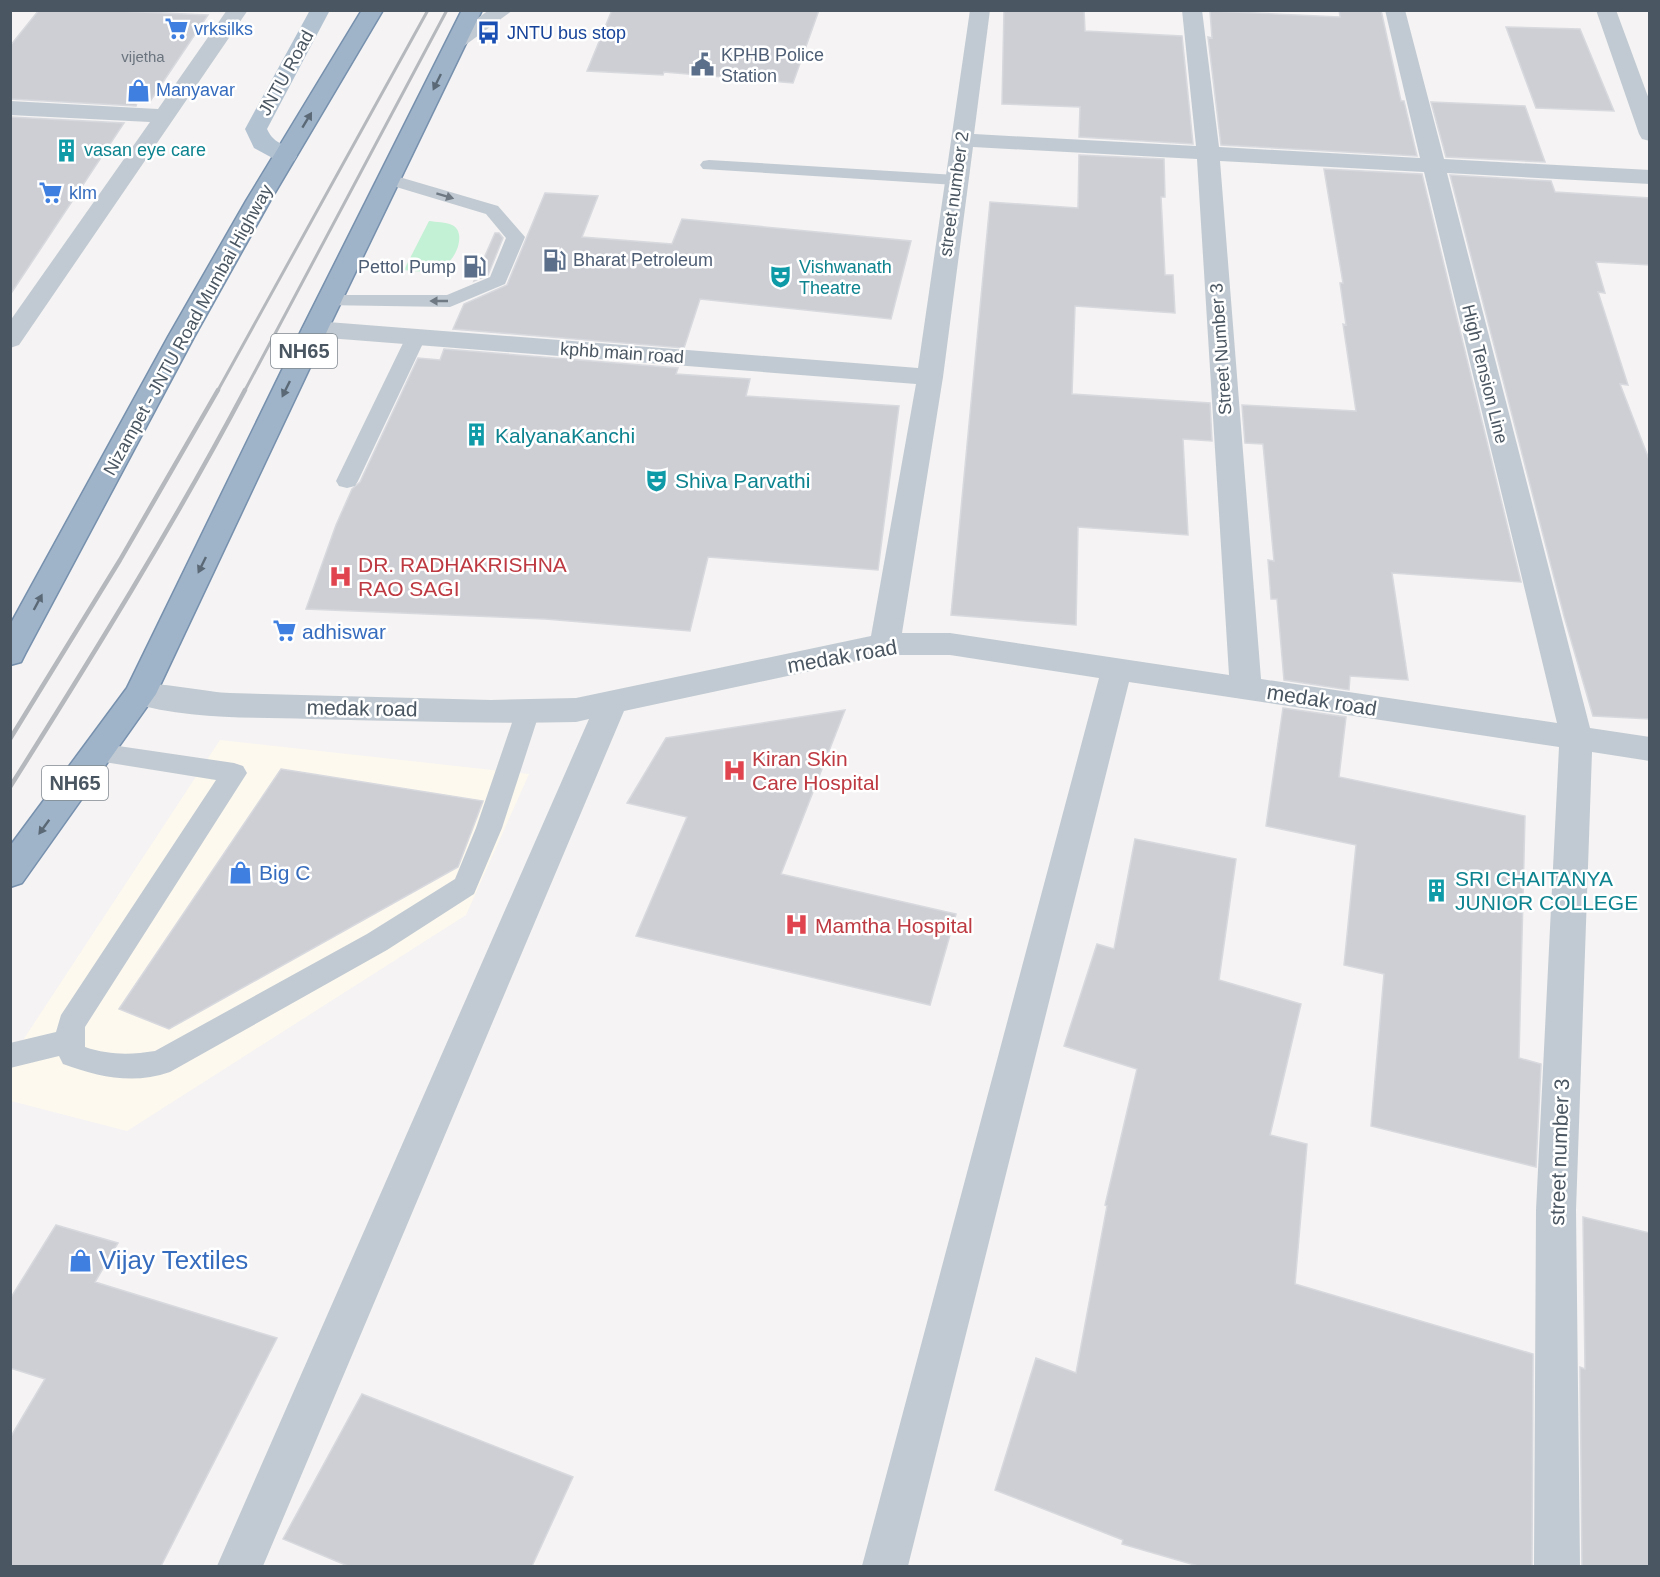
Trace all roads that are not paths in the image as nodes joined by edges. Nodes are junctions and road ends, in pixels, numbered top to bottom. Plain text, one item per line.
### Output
1 (238, 10) edge
2 (320, 10) edge
3 (373, 10) edge
4 (472, 10) edge
5 (503, 10) edge
6 (980, 10) edge
7 (1192, 10) edge
8 (1395, 10) edge
9 (1606, 10) edge
10 (457, 42) junction
11 (10, 108) edge
12 (164, 116) junction
13 (1650, 134) edge
14 (962, 140) junction
15 (1207, 153) junction
16 (286, 156) junction
17 (1433, 164) junction
18 (709, 165) dead end
19 (1650, 177) edge
20 (389, 179) junction
21 (956, 180) junction
22 (329, 301) junction
23 (315, 329) junction
24 (416, 337) junction
25 (10, 340) edge
26 (930, 377) junction
27 (347, 481) dead end
28 (885, 644) junction
29 (10, 654) edge
30 (1117, 669) junction
31 (1246, 688) junction
32 (140, 694) junction
33 (612, 702) junction
34 (528, 711) junction
35 (1576, 737) junction
36 (1650, 749) edge
37 (98, 752) junction
38 (10, 873) edge
39 (69, 1041) junction
40 (10, 1056) edge
41 (240, 1566) edge
42 (885, 1566) edge
43 (1557, 1566) edge

1 - 12 street
2 - 16 main road, JNTU Road
16 -> 3 highway, Nizampet - JNTU Road Mumbai Highway
4 - 10 highway, NH65
5 - 10 street
6 - 14 street, street number 2
7 - 15 street, Street Number 3
8 - 17 street, High Tension Line
9 - 13 street
10 -> 20 highway, NH65
11 - 12 street
12 - 25 street
14 - 15 street
14 - 21 street, street number 2
15 - 17 street
15 - 31 street, Street Number 3
29 -> 16 highway, Nizampet - JNTU Road Mumbai Highway
17 - 19 street
17 - 35 street, High Tension Line
18 - 21 lane
20 - 22 highway, NH65
20 -> 22 lane
21 - 26 street, street number 2
22 - 23 highway, NH65
23 - 24 street, kphb main road
23 -> 32 highway, NH65
24 - 26 street, kphb main road
24 - 27 lane
26 - 28 street, street number 2
28 - 30 street, medak road
28 - 33 street, medak road
30 - 31 street, medak road
30 - 42 street
31 - 35 street, medak road
32 - 34 street, medak road
32 - 37 highway, NH65
33 - 34 street, medak road
33 - 41 street
34 - 39 lane
35 - 36 street, medak road
35 - 43 street, street number 3
37 -> 38 highway, NH65
37 - 39 lane
39 - 40 lane

